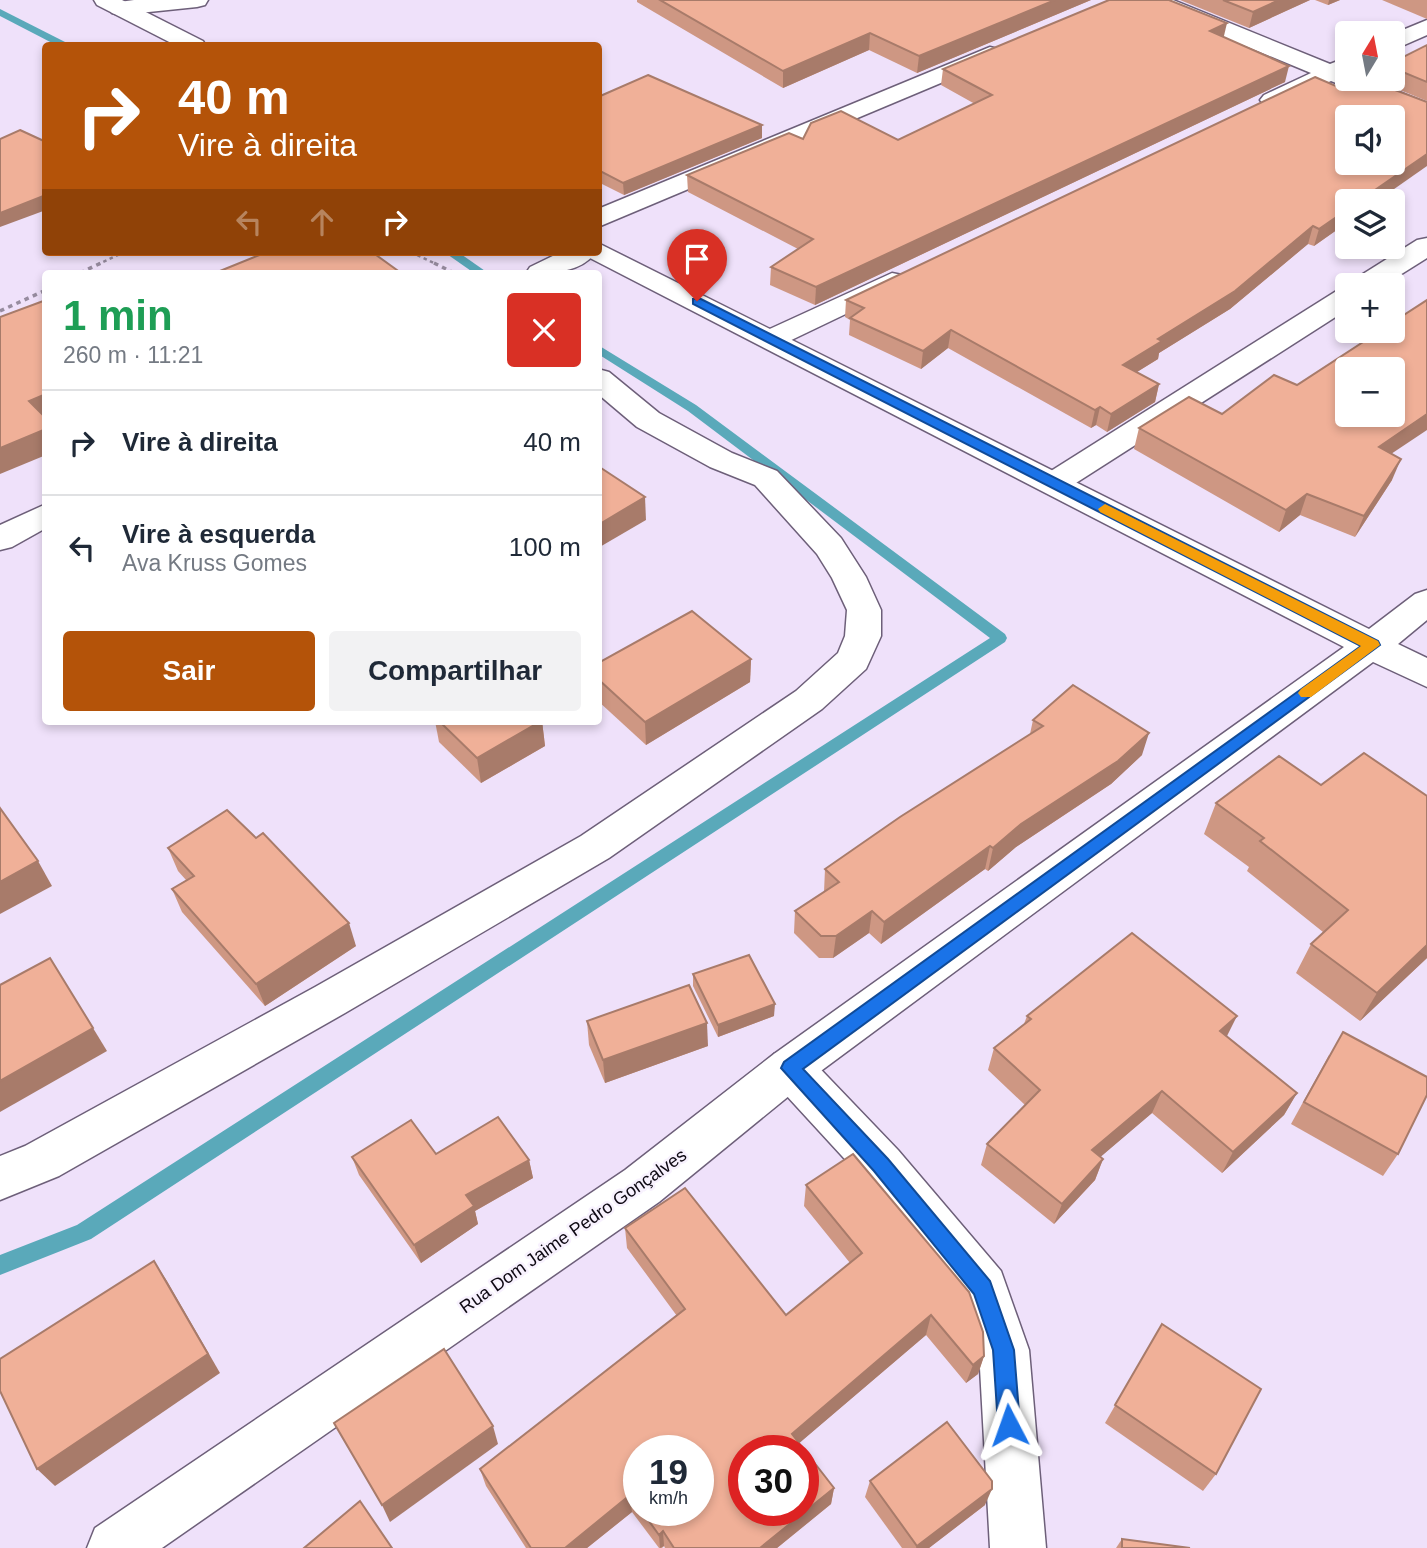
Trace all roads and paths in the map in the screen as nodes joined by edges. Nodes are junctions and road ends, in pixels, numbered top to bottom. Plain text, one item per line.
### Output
1 (197, 0) edge
2 (1154, 0) edge
3 (113, 4) edge
4 (1427, 27) edge
5 (1405, 37) edge
6 (187, 42) edge
7 (1016, 43) edge
8 (1335, 67) edge
9 (1335, 70) edge
10 (1385, 91) edge
11 (1256, 108) edge
12 (1427, 112) edge
13 (602, 217) edge
14 (1427, 246) edge
15 (602, 253) edge
16 (116, 256) edge
17 (419, 256) edge
18 (574, 256) edge
19 (920, 268) edge
20 (86, 270) edge
21 (448, 270) edge
22 (546, 270) edge
23 (1384, 273) edge
24 (42, 292) edge
25 (1335, 304) edge
26 (0, 312) edge
27 (771, 339) junction
28 (602, 381) edge
29 (1054, 483) junction
30 (42, 516) edge
31 (0, 539) edge
32 (1427, 602) edge
33 (1372, 645) junction
34 (1427, 674) edge
35 (790, 1068) junction
36 (0, 1178) edge
37 (115, 1548) edge
38 (1018, 1548) edge

1 - 3 street
2 - 8 street
3 - 6 street
4 - 5 street
7 - 13 street
9 - 11 street
10 - 12 street
14 - 23 street
15 - 27 street
16 - 20 path
17 - 21 path
18 - 22 street
19 - 27 street
24 - 26 path
25 - 29 street
27 - 29 street
28 - 36 street
29 - 33 street
30 - 31 street
32 - 33 street, Rua Dom Jaime Pedro Gonçalves
33 - 34 street
33 - 35 street, Rua Dom Jaime Pedro Gonçalves
35 - 37 street, Rua Dom Jaime Pedro Gonçalves
35 - 38 street

